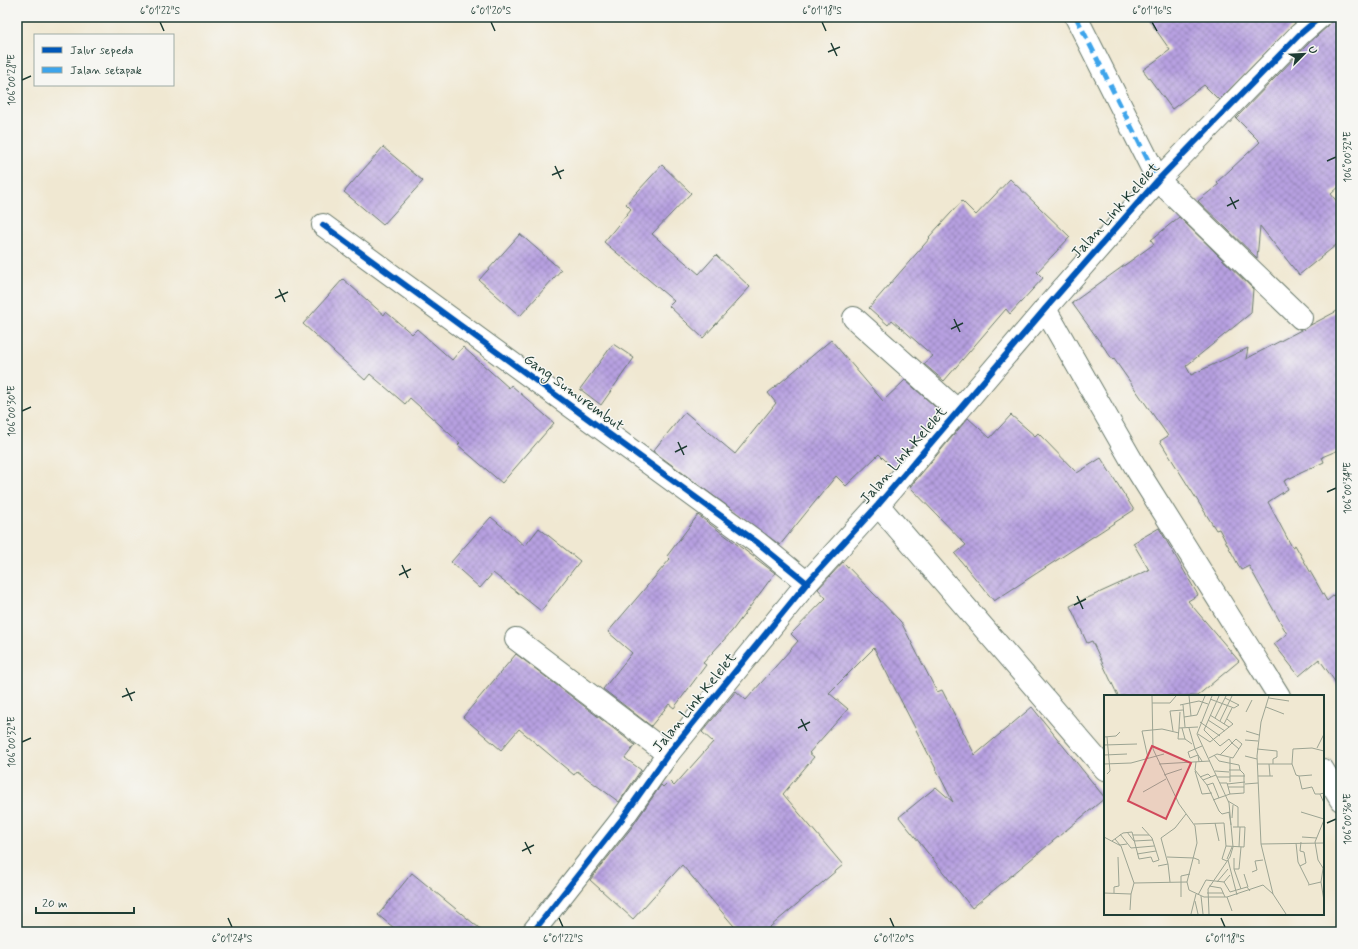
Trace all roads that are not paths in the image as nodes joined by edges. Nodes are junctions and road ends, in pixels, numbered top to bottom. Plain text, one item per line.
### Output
1 (1076, 17) edge
2 (1320, 17) edge
3 (1158, 180) junction
4 (323, 225) dead end
5 (1045, 309) junction
6 (854, 318) dead end
7 (1301, 318) dead end
8 (958, 411) junction
9 (878, 505) junction
10 (807, 583) junction
11 (516, 639) dead end
12 (1278, 695) edge
13 (668, 754) junction
14 (1104, 768) edge
15 (1324, 772) edge
16 (1341, 800) edge
17 (532, 932) edge

1 - 3 street
2 - 3 street, Jalan Link Kelelet
3 - 5 street, Jalan Link Kelelet
3 - 7 street
4 - 10 street, Gang Sumurembut
5 - 8 street, Jalan Link Kelelet
5 - 12 street
6 - 8 street
8 - 9 street, Jalan Link Kelelet
9 - 10 street, Jalan Link Kelelet
9 - 14 street
10 - 13 street, Jalan Link Kelelet
11 - 13 street
13 - 17 street, Jalan Link Kelelet
15 - 16 street

